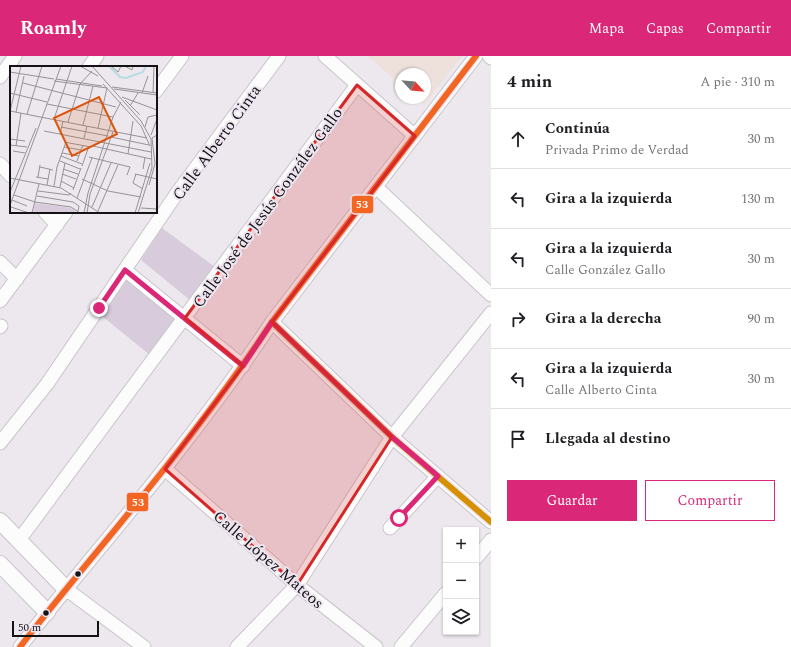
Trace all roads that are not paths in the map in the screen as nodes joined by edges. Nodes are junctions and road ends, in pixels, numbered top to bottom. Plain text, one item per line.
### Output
1 (15, 56) edge
2 (97, 56) edge
3 (279, 56) edge
4 (325, 56) edge
5 (476, 56) edge
6 (489, 56) edge
7 (180, 57) edge
8 (491, 58) edge
9 (90, 66) edge
10 (0, 77) edge
11 (357, 85) junction
12 (157, 90) edge
13 (415, 136) junction
14 (0, 164) edge
15 (10, 174) edge
16 (376, 187) junction
17 (46, 213) edge
18 (65, 213) edge
19 (57, 225) junction
20 (0, 262) edge
21 (125, 270) junction
22 (17, 279) junction
23 (491, 296) edge
24 (0, 301) edge
25 (491, 312) edge
26 (185, 318) junction
27 (272, 322) junction
28 (243, 366) junction
29 (392, 437) junction
30 (0, 443) edge
31 (165, 469) junction
32 (438, 476) junction
33 (0, 521) edge
34 (491, 522) edge
35 (390, 528) dead end
36 (19, 540) junction
37 (491, 540) edge
38 (479, 554) edge
39 (0, 564) edge
40 (297, 585) junction
41 (66, 589) junction
42 (443, 597) edge
43 (47, 612) junction
44 (20, 647) edge
45 (144, 647) edge
46 (237, 647) edge
47 (376, 647) edge
48 (401, 647) edge

1 - 10 street
2 - 9 street
3 - 21 street, Calle Alberto Cinta
4 - 11 street
5 - 13 street
6 - 8 street
7 - 12 street
11 - 13 street
11 - 26 street, Calle José de Jesús González Gallo
13 - 16 street
14 - 15 street
16 - 23 street
16 - 27 street
17 - 19 street
18 - 19 street
19 - 22 street
20 - 22 street
21 - 26 street
21 - 30 street, Calle Alberto Cinta
22 - 24 street
25 - 29 street
26 - 28 street
26 - 36 street, Calle José de Jesús González Gallo
27 - 28 street
27 - 29 street
28 - 31 street
29 - 32 street
29 - 40 street
31 - 40 street, Calle López Mateos
31 - 41 street
32 - 34 street
32 - 35 street
33 - 36 street
36 - 41 street
37 - 38 street
39 - 43 street
40 - 46 street
40 - 47 street, Calle López Mateos
41 - 43 street
41 - 45 street
42 - 48 street
43 - 44 street

